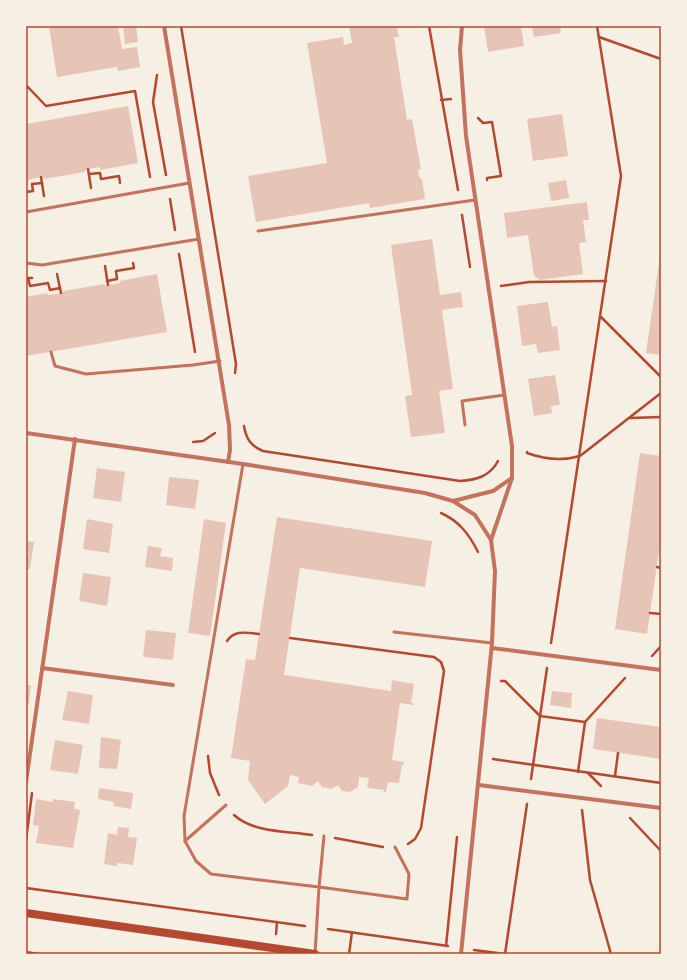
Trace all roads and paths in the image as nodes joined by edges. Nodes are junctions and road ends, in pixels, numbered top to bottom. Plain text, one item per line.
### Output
1 (164, 26) edge
2 (181, 26) edge
3 (429, 26) edge
4 (462, 26) edge
5 (597, 26) edge
6 (598, 36) junction
7 (661, 59) edge
8 (156, 68) dead end
9 (26, 85) edge
10 (477, 112) dead end
11 (88, 169) dead end
12 (89, 174) junction
13 (41, 177) dead end
14 (150, 178) dead end
15 (42, 182) junction
16 (120, 183) dead end
17 (189, 183) junction
18 (485, 183) dead end
19 (168, 186) junction
20 (91, 188) dead end
21 (26, 192) edge
22 (44, 196) dead end
23 (475, 200) junction
24 (460, 202) junction
25 (26, 212) edge
26 (258, 231) dead end
27 (199, 239) junction
28 (177, 243) junction
29 (133, 261) dead end
30 (26, 263) edge
31 (104, 266) dead end
32 (471, 272) dead end
33 (57, 274) dead end
34 (500, 279) dead end
35 (107, 281) junction
36 (606, 281) junction
37 (108, 285) dead end
38 (501, 286) junction
39 (488, 288) junction
40 (60, 293) dead end
41 (502, 294) dead end
42 (601, 317) junction
43 (51, 352) dead end
44 (220, 362) junction
45 (197, 365) junction
46 (661, 376) edge
47 (235, 377) dead end
48 (661, 393) edge
49 (504, 395) junction
50 (661, 417) edge
51 (630, 418) junction
52 (229, 425) junction
53 (465, 426) dead end
54 (26, 433) edge
55 (76, 439) junction
56 (192, 442) dead end
57 (526, 448) dead end
58 (580, 456) junction
59 (500, 459) dead end
60 (228, 462) junction
61 (243, 464) junction
62 (512, 478) junction
63 (453, 501) junction
64 (437, 511) dead end
65 (491, 540) junction
66 (479, 558) dead end
67 (657, 567) dead end
68 (661, 568) edge
69 (650, 613) dead end
70 (661, 614) edge
71 (394, 632) dead end
72 (259, 634) dead end
73 (290, 638) dead end
74 (224, 644) dead end
75 (492, 646) junction
76 (549, 655) junction
77 (636, 667) junction
78 (42, 668) junction
79 (661, 670) edge
80 (489, 680) junction
81 (174, 685) dead end
82 (540, 716) junction
83 (585, 722) junction
84 (618, 753) dead end
85 (208, 754) dead end
86 (481, 757) junction
87 (532, 765) junction
88 (578, 772) junction
89 (615, 776) junction
90 (26, 782) edge
91 (661, 783) edge
92 (479, 785) junction
93 (529, 791) junction
94 (580, 797) junction
95 (226, 805) junction
96 (661, 808) edge
97 (458, 835) dead end
98 (324, 836) junction
99 (185, 841) junction
100 (395, 847) junction
101 (319, 887) junction
102 (26, 888) edge
103 (26, 913) edge
104 (316, 928) junction
105 (352, 932) junction
106 (446, 946) junction
107 (462, 948) junction
108 (26, 952) edge
109 (38, 954) edge
110 (315, 954) edge
111 (349, 954) edge
112 (461, 954) edge
113 (506, 954) edge
114 (611, 954) edge

1 - 17 street
2 - 47 path
3 - 24 path
4 - 23 street
5 - 6 path
6 - 7 path
6 - 36 path
8 - 19 path
9 - 14 path
10 - 18 path
11 - 12 path
12 - 16 path
12 - 20 path
13 - 15 path
15 - 21 path
15 - 22 path
17 - 19 lane
17 - 27 street
19 - 25 lane
19 - 28 path
23 - 24 lane
23 - 39 street
24 - 26 lane
24 - 32 path
27 - 28 lane
27 - 44 street
28 - 30 lane
28 - 45 path
29 - 35 path
31 - 35 path
33 - 40 path
34 - 38 path
35 - 37 path
36 - 38 path
36 - 42 path
38 - 39 path
38 - 41 path
39 - 49 street
42 - 46 path
42 - 58 path
43 - 45 lane
44 - 45 lane
44 - 52 street
48 - 51 path
49 - 53 lane
49 - 62 street
50 - 51 path
51 - 58 path
52 - 56 path
52 - 59 path
52 - 60 street
54 - 55 street
55 - 60 street
55 - 78 street
57 - 58 path
58 - 76 path
60 - 61 street
61 - 63 street
61 - 99 lane
62 - 63 street
62 - 65 street
63 - 65 street
64 - 66 path
65 - 75 street
67 - 68 path
69 - 70 path
71 - 75 lane
72 - 74 path
73 - 100 path
75 - 76 street
75 - 80 street
76 - 77 street
76 - 82 path
77 - 79 street
77 - 83 path
78 - 81 street
78 - 90 street
80 - 82 path
80 - 86 street
82 - 83 path
82 - 87 path
83 - 88 path
84 - 89 path
85 - 95 path
86 - 87 path
86 - 92 street
87 - 88 path
87 - 93 path
88 - 89 path
89 - 91 path
92 - 93 street
92 - 107 street
93 - 94 street
93 - 113 path
94 - 96 street
94 - 114 path
95 - 98 path
95 - 99 lane
97 - 106 path
98 - 100 path
98 - 101 lane
99 - 101 lane
100 - 101 lane
101 - 104 lane
102 - 104 path
103 - 110 main road
104 - 105 path
104 - 110 lane
105 - 106 path
105 - 111 path
106 - 107 path
107 - 112 street
107 - 113 path
108 - 109 path

